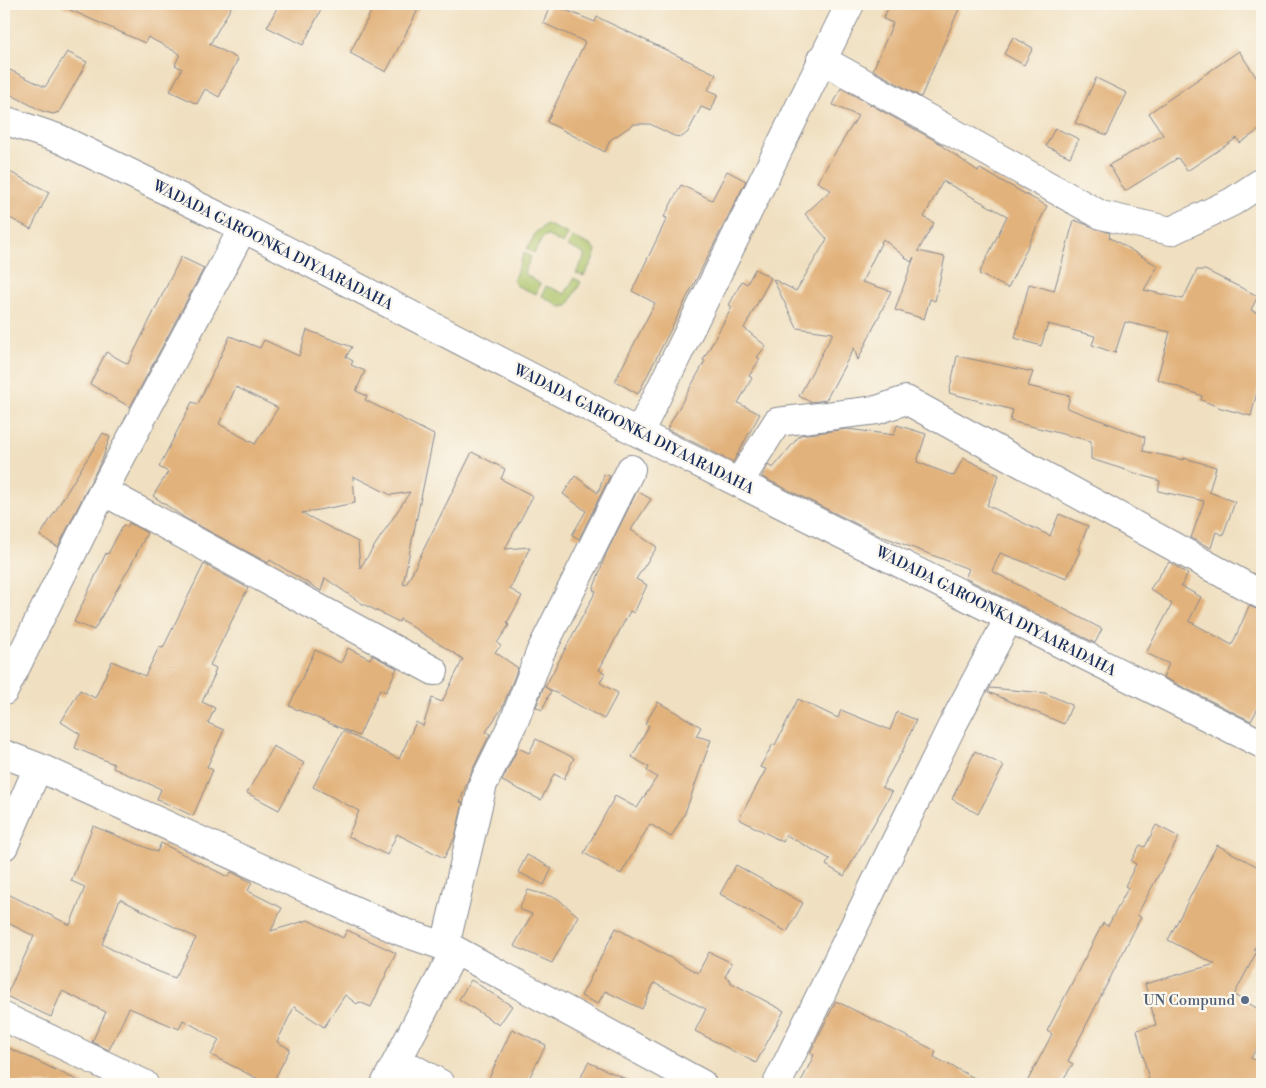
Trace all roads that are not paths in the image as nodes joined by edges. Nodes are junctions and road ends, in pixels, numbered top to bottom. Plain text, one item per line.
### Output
1 (850, 4) edge
2 (821, 59) junction
3 (4, 120) edge
4 (1262, 182) edge
5 (243, 228) junction
6 (639, 433) junction
7 (631, 469) dead end
8 (739, 482) junction
9 (103, 491) junction
10 (1262, 595) edge
11 (1008, 618) junction
12 (434, 671) dead end
13 (4, 691) edge
14 (1262, 744) edge
15 (4, 754) edge
16 (38, 767) junction
17 (4, 846) edge
18 (450, 948) junction
19 (4, 1016) edge
20 (398, 1060) junction
21 (144, 1084) edge
22 (386, 1084) edge
23 (441, 1084) edge
24 (702, 1084) edge
25 (777, 1084) edge

1 - 2 street
2 - 4 street
2 - 6 street
3 - 5 street, WADADA GAROONKA DIYAARADAHA
5 - 6 street, WADADA GAROONKA DIYAARADAHA
5 - 9 street
6 - 8 street, WADADA GAROONKA DIYAARADAHA
7 - 18 street
8 - 10 street
8 - 11 street, WADADA GAROONKA DIYAARADAHA
9 - 12 street
9 - 13 street
11 - 14 street, WADADA GAROONKA DIYAARADAHA
11 - 25 street
15 - 16 street
16 - 17 street
16 - 18 street
18 - 20 street
18 - 24 street
19 - 21 street
20 - 22 street
20 - 23 street

